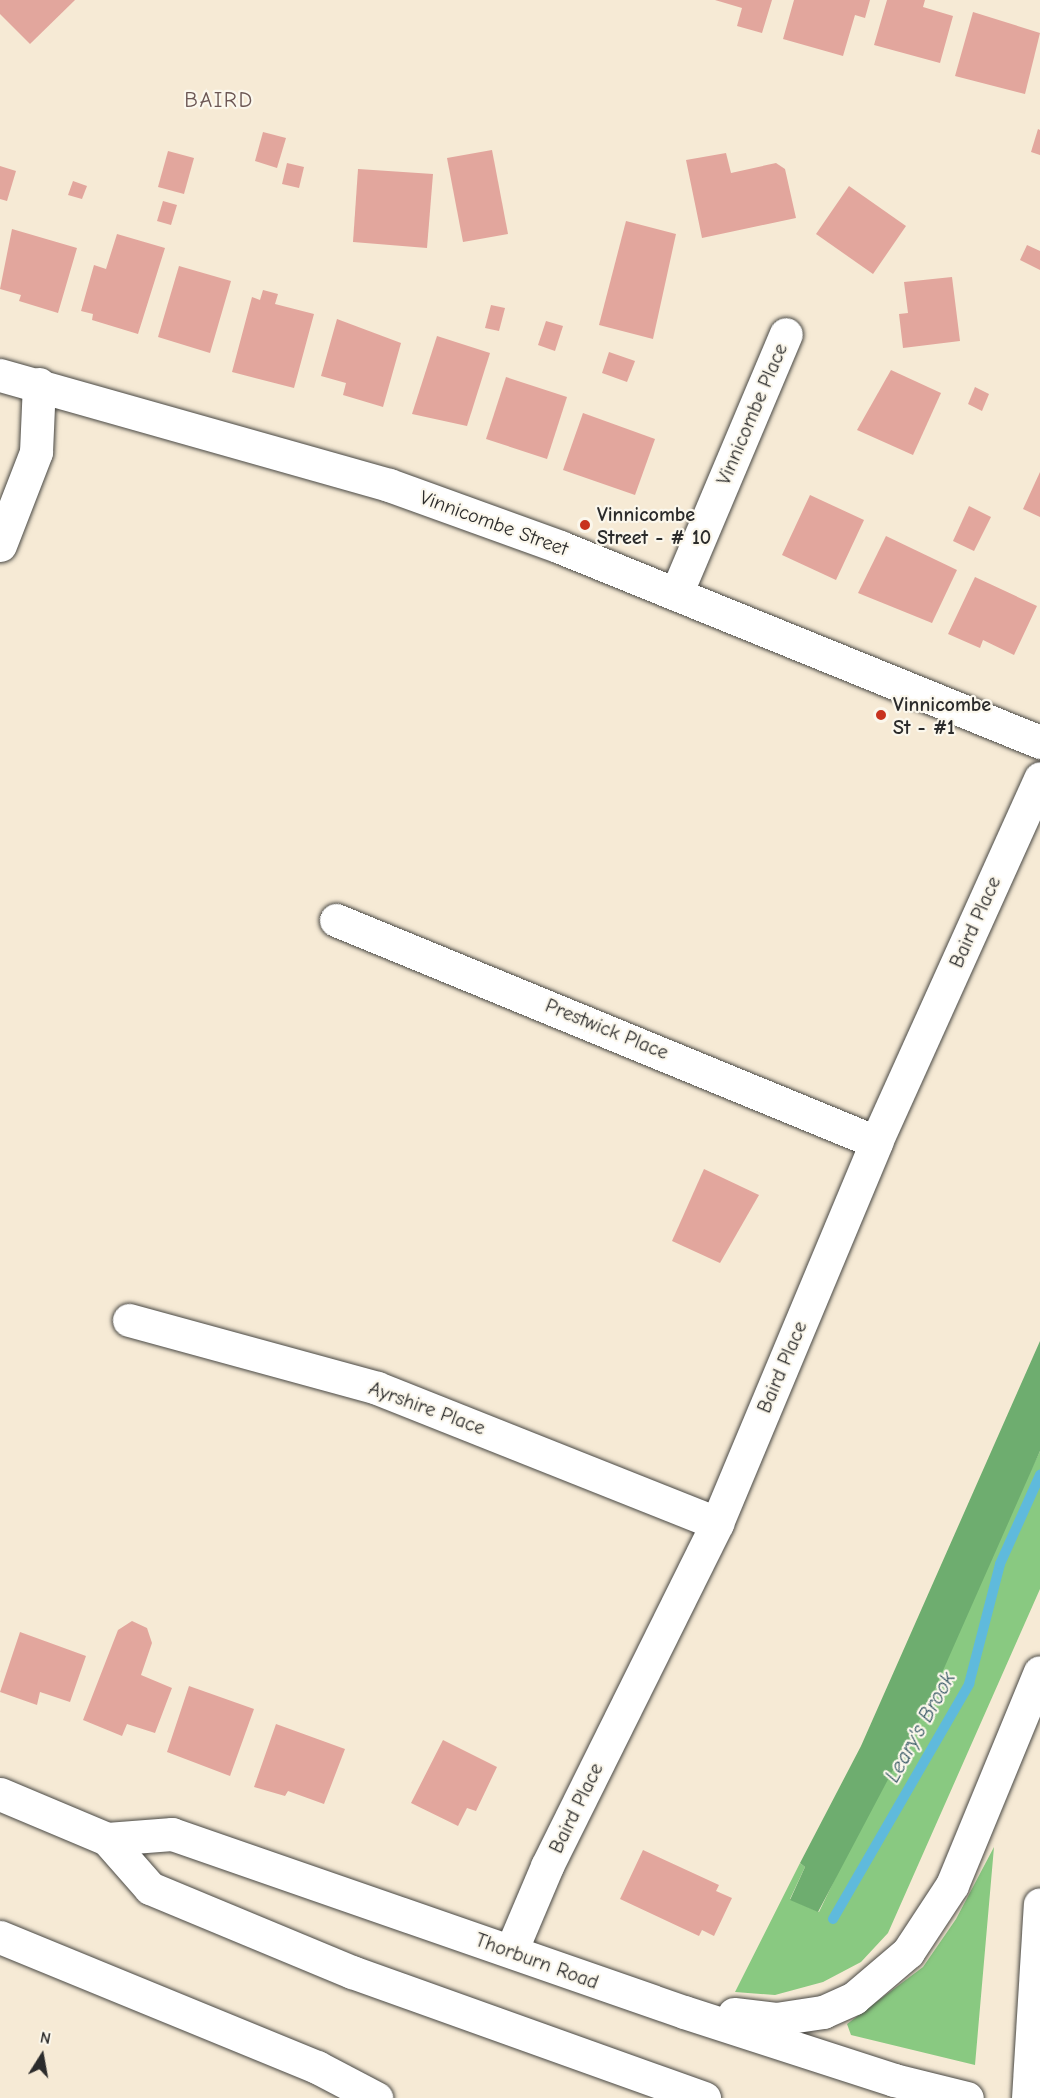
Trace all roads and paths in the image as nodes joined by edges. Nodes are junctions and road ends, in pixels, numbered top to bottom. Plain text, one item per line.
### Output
1 (786, 334) dead end
2 (0, 375) edge
3 (39, 384) junction
4 (0, 545) edge
5 (676, 594) junction
6 (1040, 742) edge
7 (1040, 778) edge
8 (336, 920) dead end
9 (876, 1142) junction
10 (129, 1320) dead end
11 (717, 1523) junction
12 (1040, 1672) edge
13 (0, 1794) edge
14 (107, 1839) junction
15 (1040, 1904) edge
16 (1, 1941) edge
17 (511, 1952) junction
18 (684, 2012) junction
19 (376, 2098) edge
20 (704, 2098) edge
21 (968, 2098) edge
22 (1028, 2098) edge

1 - 5 street, Vinnicombe Place
2 - 3 street, Vinnicombe Street
3 - 4 street
3 - 5 street, Vinnicombe Street
5 - 6 street, Vinnicombe Street
7 - 9 street, Baird Place
8 - 9 street, Prestwick Place
9 - 11 street, Baird Place
10 - 11 street, Ayrshire Place
11 - 17 street, Baird Place
12 - 18 street
13 - 14 street, Thorburn Road
14 - 17 street, Thorburn Road
14 - 20 street, Thorburn Road
15 - 22 street
16 - 19 street
17 - 18 street, Thorburn Road
18 - 21 street, Thorburn Road

